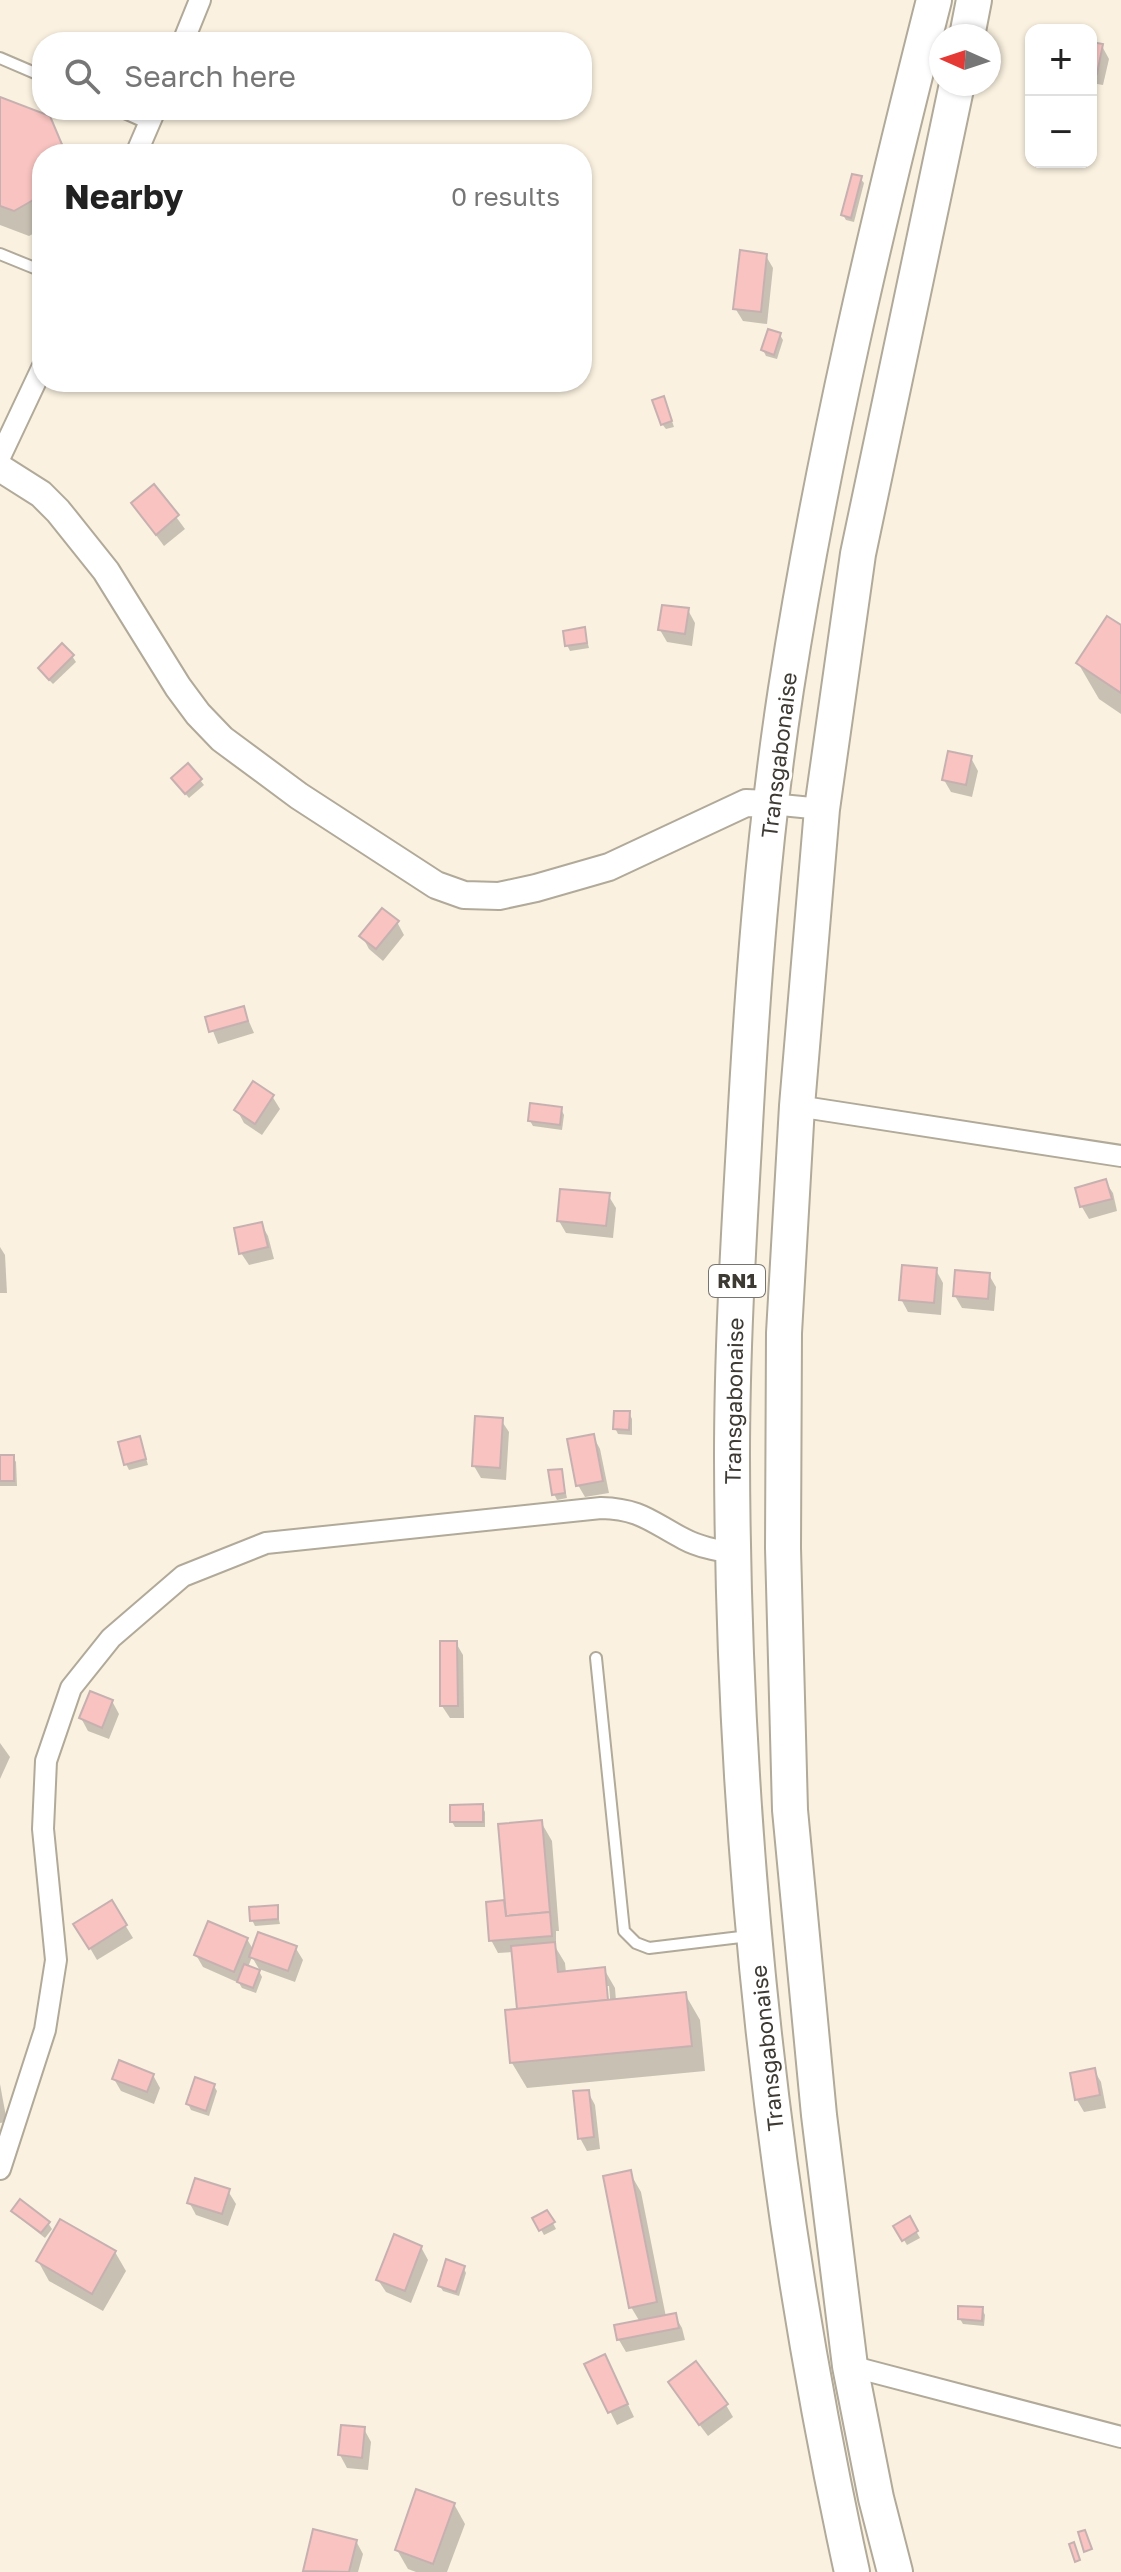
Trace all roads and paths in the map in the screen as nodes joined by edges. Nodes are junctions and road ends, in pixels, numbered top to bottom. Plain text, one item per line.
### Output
1 (200, 0) edge
2 (934, 0) edge
3 (974, 0) edge
4 (969, 24) edge
5 (187, 32) edge
6 (0, 58) edge
7 (32, 72) edge
8 (954, 96) edge
9 (151, 120) edge
10 (140, 144) edge
11 (0, 254) edge
12 (32, 267) edge
13 (32, 389) edge
14 (0, 457) edge
15 (0, 468) edge
16 (771, 804) junction
17 (822, 809) junction
18 (797, 1106) junction
19 (1121, 1156) edge
20 (733, 1553) junction
21 (596, 1658) dead end
22 (755, 1936) junction
23 (0, 2169) edge
24 (850, 2366) junction
25 (1121, 2437) edge
26 (852, 2572) edge
27 (895, 2572) edge

1 - 5 street
2 - 16 highway, Transgabonaise / RN1
3 - 4 highway
6 - 7 lane
8 - 17 highway, Transgabonaise / RN1
9 - 10 street
11 - 12 lane
13 - 14 street
15 - 16 street
16 - 17 street
16 - 20 highway, Transgabonaise / RN1
17 - 18 highway, Transgabonaise / RN1
18 - 19 street
18 - 24 highway, Transgabonaise / RN1
20 - 22 highway, Transgabonaise / RN1
20 - 23 street
21 - 22 lane
22 - 26 highway, Transgabonaise / RN1
24 - 25 street
24 - 27 highway, Transgabonaise / RN1

